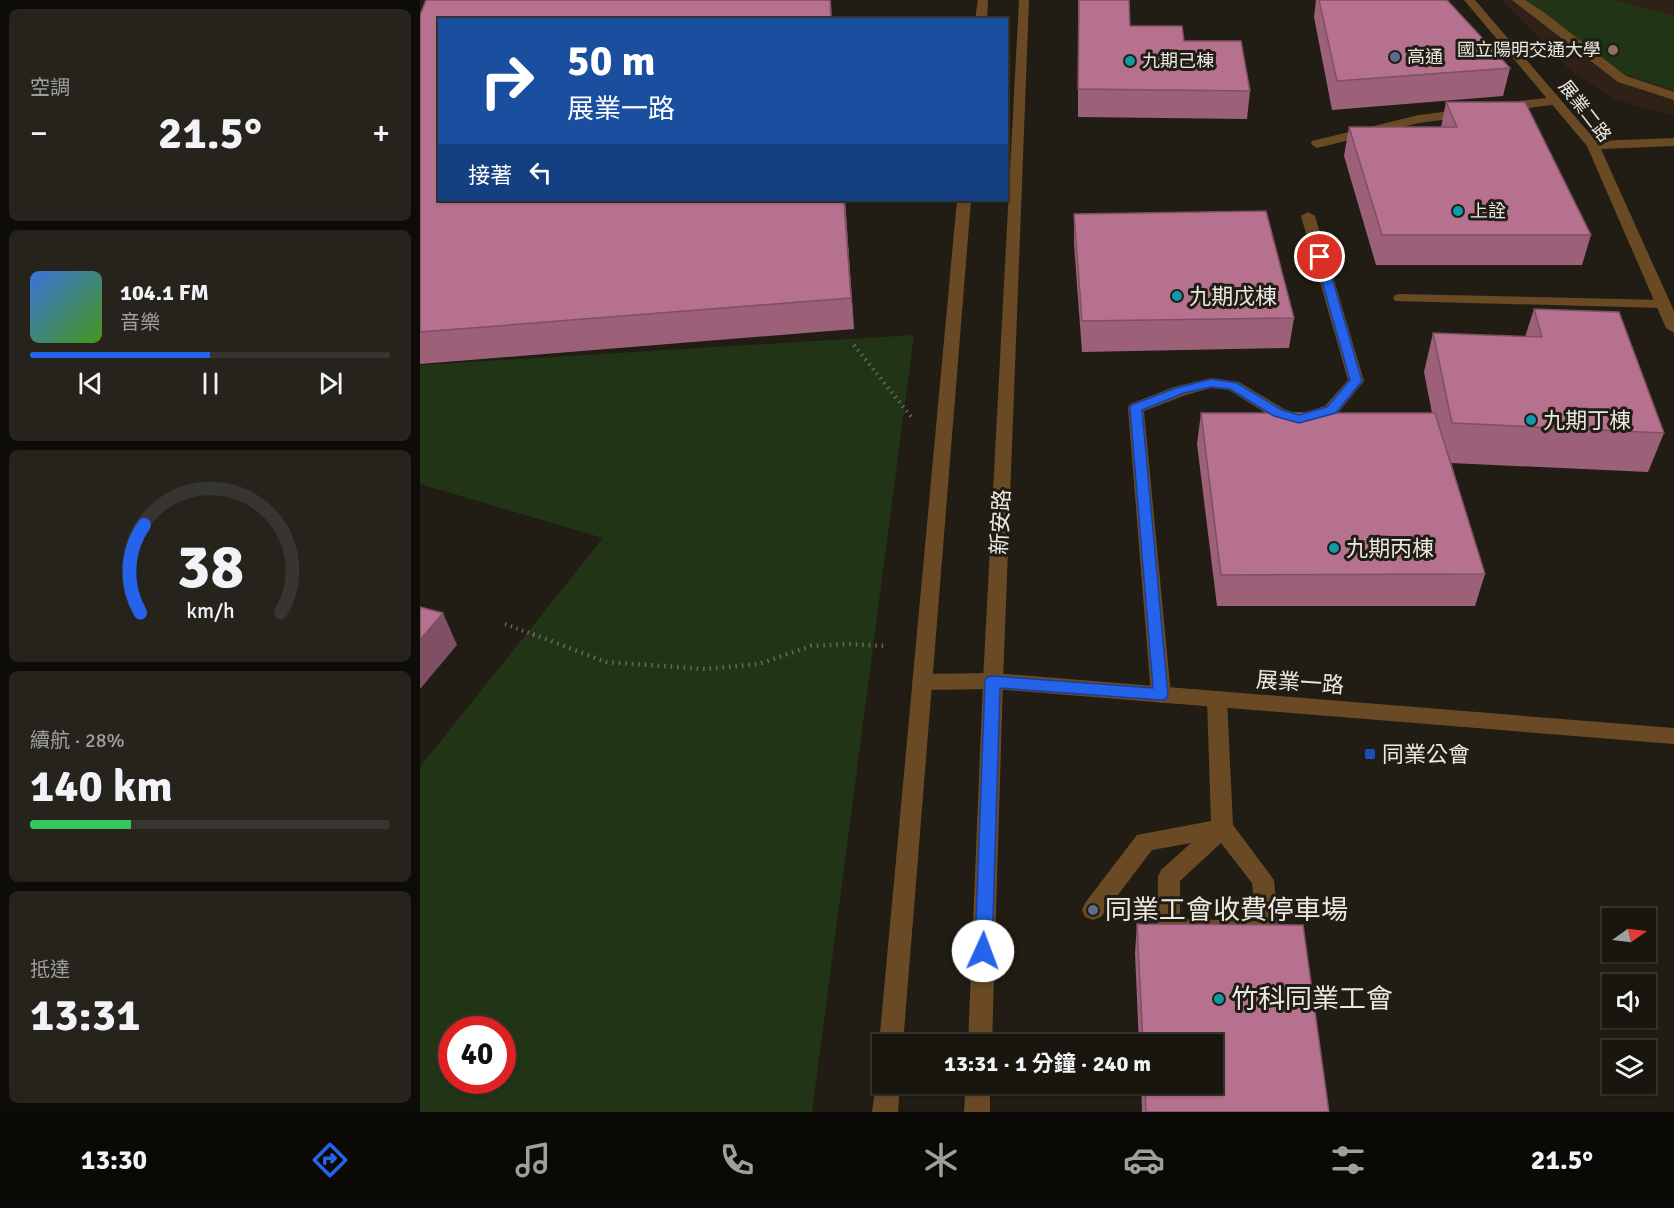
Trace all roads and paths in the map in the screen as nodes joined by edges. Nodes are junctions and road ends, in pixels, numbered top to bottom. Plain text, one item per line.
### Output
1 (983, 0) edge
2 (1024, 0) edge
3 (1469, 0) edge
4 (1517, 0) edge
5 (981, 18) edge
6 (1674, 96) edge
7 (1555, 101) junction
8 (1674, 142) edge
9 (1317, 144) dead end
10 (1593, 145) junction
11 (964, 201) edge
12 (1308, 216) dead end
13 (1400, 298) dead end
14 (1663, 304) junction
15 (1674, 328) edge
16 (854, 345) dead end
17 (913, 419) dead end
18 (505, 624) dead end
19 (887, 646) dead end
20 (993, 681) junction
21 (922, 682) junction
22 (1161, 695) junction
23 (1217, 700) junction
24 (1674, 736) edge
25 (1222, 828) junction
26 (1093, 909) dead end
27 (892, 1034) edge
28 (980, 1034) edge
29 (887, 1094) edge
30 (978, 1094) edge
31 (885, 1112) edge
32 (977, 1112) edge

1 - 5 street
2 - 20 street, 新安路
3 - 7 street, 展業二路
4 - 6 street
7 - 9 street
7 - 10 street, 展業二路
8 - 10 street
10 - 14 street, 展業二路
11 - 21 street
12 - 22 street
13 - 14 street
14 - 15 street, 展業二路
16 - 17 path
18 - 19 path
20 - 21 street, 展業一路
20 - 22 street, 展業一路
20 - 28 street, 新安路
21 - 27 street
22 - 23 street, 展業一路
23 - 24 street, 展業一路
23 - 25 street
25 - 25 street
25 - 26 street
29 - 31 street
30 - 32 street

